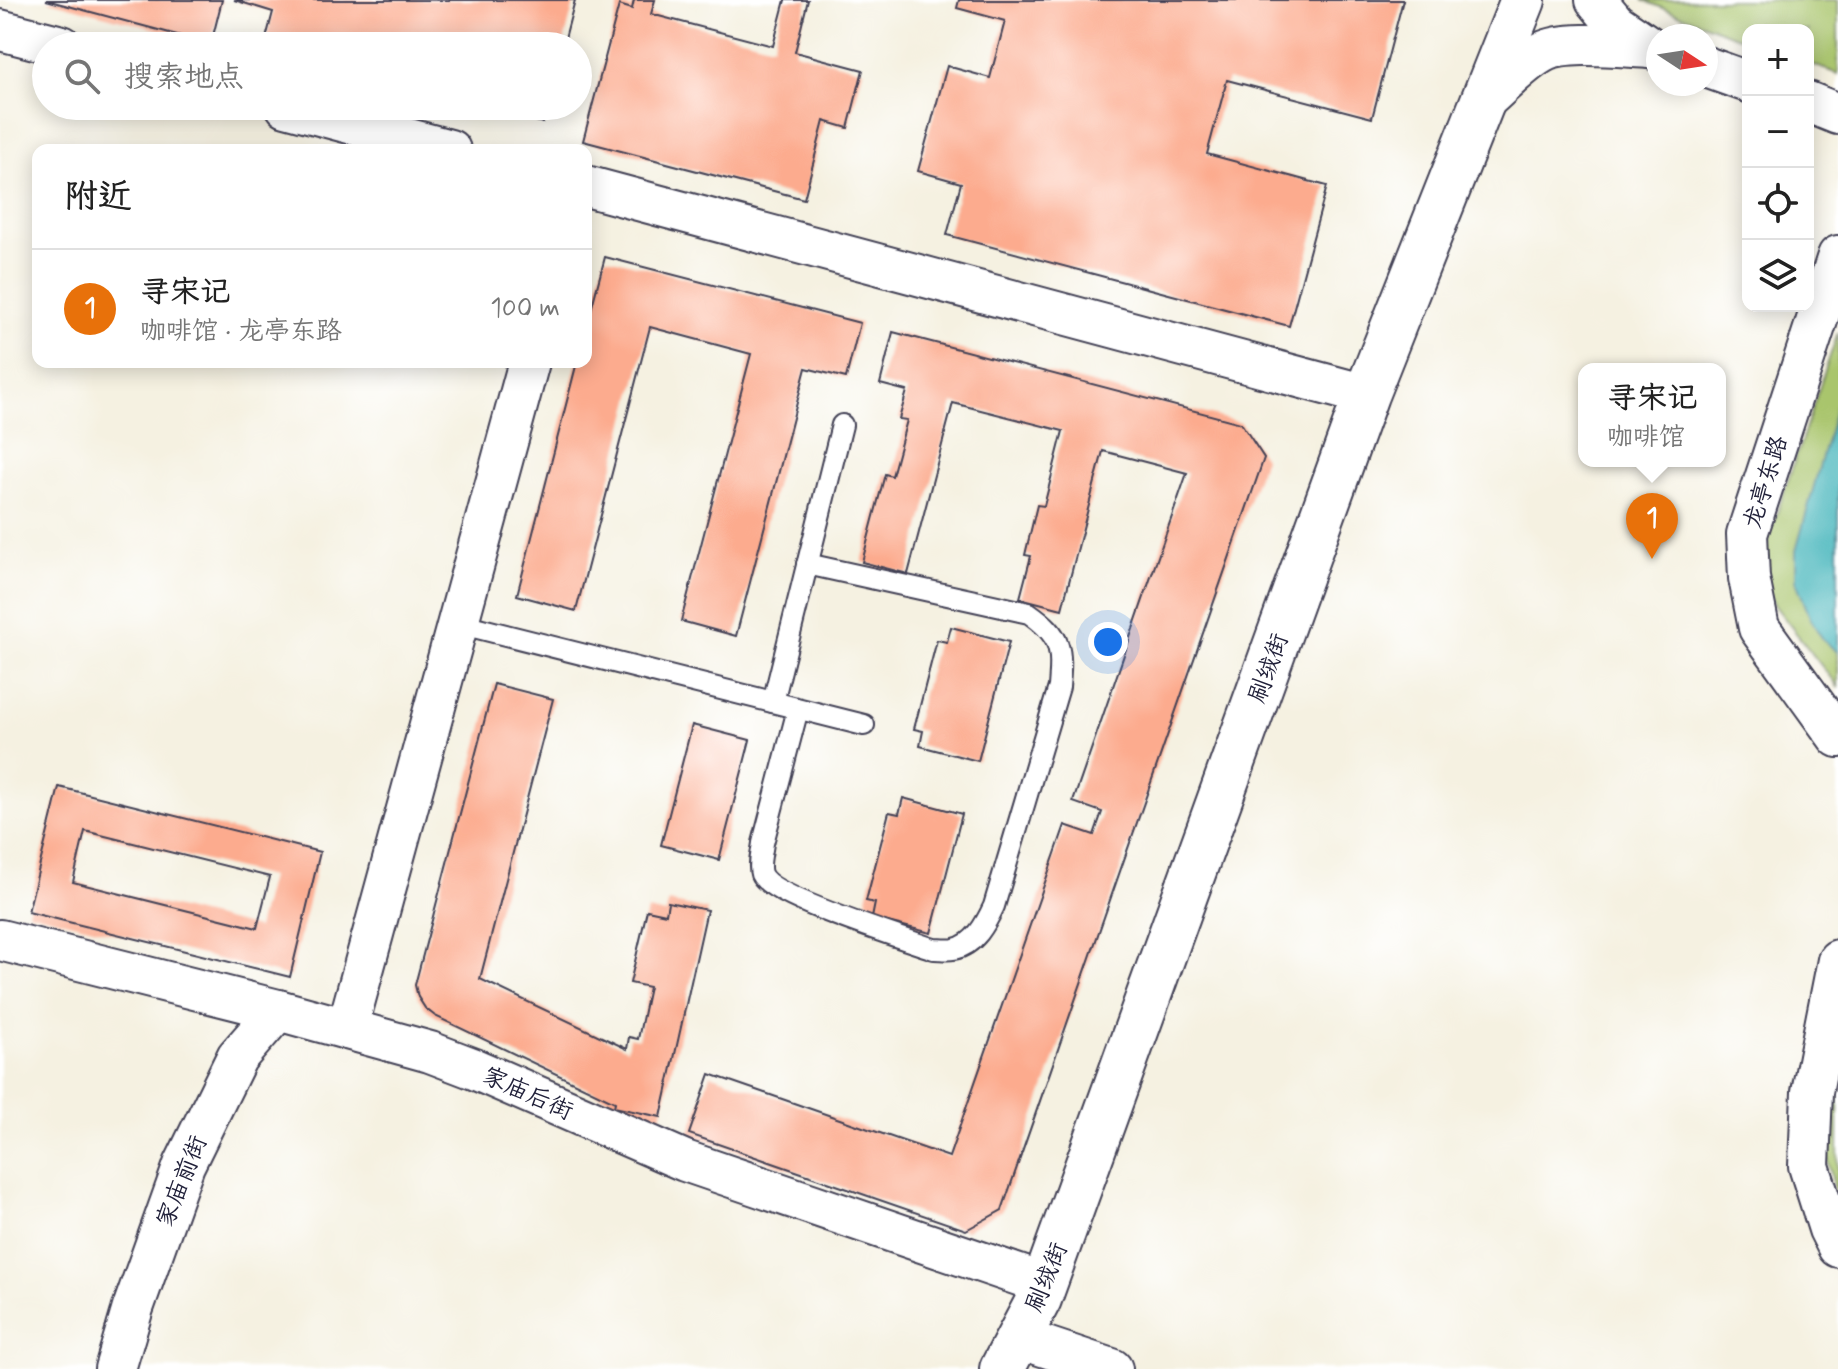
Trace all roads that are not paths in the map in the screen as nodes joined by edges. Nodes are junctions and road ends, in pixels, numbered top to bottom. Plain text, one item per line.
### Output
1 (1523, 0) edge
2 (1596, 0) edge
3 (0, 30) edge
4 (32, 38) edge
5 (1646, 44) edge
6 (1646, 49) edge
7 (1718, 71) edge
8 (1742, 80) edge
9 (1484, 101) junction
10 (1814, 104) edge
11 (1838, 114) edge
12 (338, 120) edge
13 (428, 144) edge
14 (592, 188) edge
15 (1838, 256) edge
16 (527, 368) edge
17 (1366, 395) junction
18 (842, 425) dead end
19 (807, 564) junction
20 (458, 623) junction
21 (773, 702) junction
22 (798, 709) junction
23 (864, 725) dead end
24 (1838, 737) edge
25 (0, 940) edge
26 (1838, 960) edge
27 (278, 1010) junction
28 (347, 1029) junction
29 (1838, 1247) edge
30 (1045, 1284) junction
31 (1011, 1354) edge
32 (115, 1369) edge
33 (1112, 1369) edge

1 - 9 street, 刷绒街
2 - 5 street
3 - 4 street
6 - 9 street
7 - 8 street
9 - 17 street, 刷绒街
10 - 11 street
12 - 13 street
14 - 17 street
15 - 24 street, 龙亭东路
16 - 20 street
17 - 30 street, 刷绒街
18 - 19 lane
19 - 21 lane
19 - 22 lane
20 - 21 lane
20 - 28 street
21 - 22 lane
22 - 23 lane
25 - 27 street, 家庙后街
26 - 29 street
27 - 28 street, 家庙后街
27 - 32 street, 家庙前街
28 - 30 street, 家庙后街
30 - 31 street, 刷绒街
31 - 33 street

